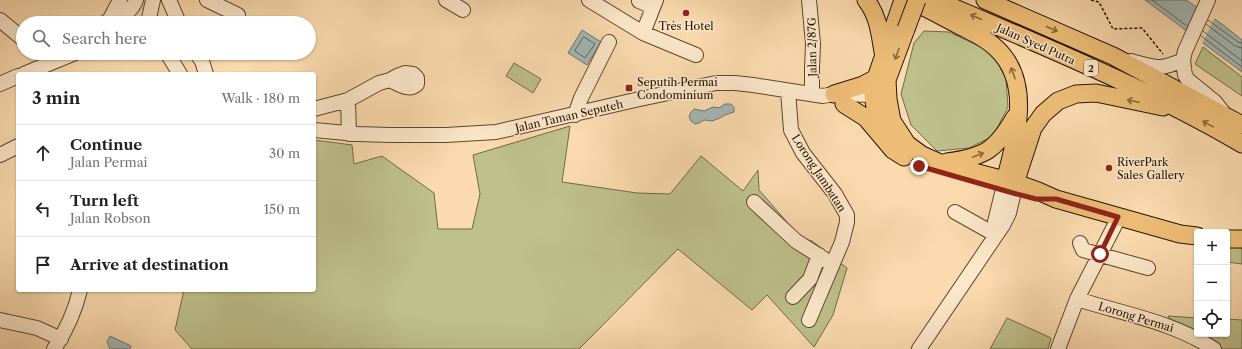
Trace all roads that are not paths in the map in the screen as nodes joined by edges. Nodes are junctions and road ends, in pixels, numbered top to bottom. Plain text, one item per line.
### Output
1 (120, 0) edge
2 (136, 0) edge
3 (153, 0) edge
4 (169, 0) edge
5 (207, 0) edge
6 (446, 0) edge
7 (588, 0) edge
8 (809, 0) edge
9 (866, 0) edge
10 (903, 0) edge
11 (910, 0) edge
12 (917, 0) edge
13 (936, 0) edge
14 (985, 0) edge
15 (1208, 0) edge
16 (639, 1) dead end
17 (654, 4) edge
18 (464, 10) dead end
19 (238, 15) dead end
20 (111, 16) edge
21 (122, 16) edge
22 (149, 16) edge
23 (176, 16) edge
24 (0, 20) edge
25 (900, 26) junction
26 (16, 33) edge
27 (643, 33) junction
28 (609, 42) dead end
29 (696, 55) dead end
30 (884, 55) junction
31 (1113, 56) junction
32 (1184, 56) junction
33 (58, 60) edge
34 (173, 60) edge
35 (201, 60) edge
36 (29, 72) edge
37 (179, 72) edge
38 (205, 72) edge
39 (16, 77) edge
40 (882, 79) junction
41 (390, 80) dead end
42 (0, 84) edge
43 (788, 91) junction
44 (828, 97) junction
45 (348, 100) junction
46 (877, 101) junction
47 (316, 108) edge
48 (1019, 111) junction
49 (1185, 112) junction
50 (1225, 114) junction
51 (575, 115) junction
52 (892, 121) junction
53 (1242, 124) edge
54 (316, 130) edge
55 (349, 134) junction
56 (1242, 144) edge
57 (16, 147) edge
58 (1024, 153) junction
59 (0, 155) edge
60 (904, 157) junction
61 (940, 163) junction
62 (1009, 187) junction
63 (1038, 191) junction
64 (1056, 199) junction
65 (754, 202) dead end
66 (955, 212) dead end
67 (1118, 217) junction
68 (996, 235) junction
69 (1194, 236) edge
70 (1230, 239) edge
71 (1242, 239) edge
72 (1080, 243) dead end
73 (1100, 254) junction
74 (819, 255) junction
75 (832, 264) junction
76 (1148, 268) dead end
77 (80, 292) edge
78 (793, 297) dead end
79 (1077, 299) junction
80 (0, 320) edge
81 (808, 320) dead end
82 (57, 344) edge
83 (919, 349) edge
84 (1058, 349) edge
85 (1214, 349) edge

1 - 20 street
2 - 21 street
3 - 22 street
4 - 23 street
5 - 19 street
6 - 18 street
7 - 27 street
8 - 44 street, Jalan 2/87G
9 - 30 main road
10 - 25 main road
48 -> 11 main road
12 - 25 main road, bridge
49 -> 13 main road, Jalan Syed Putra / 2
14 -> 31 main road, Jalan Syed Putra / 2
15 - 32 street
16 - 17 street
17 - 27 street
24 - 26 street
25 - 30 main road
25 -> 40 main road
27 - 29 street
28 - 51 street
30 - 40 main road
31 - 32 street
31 - 50 main road, Jalan Syed Putra / 2
32 - 50 street
33 - 36 street
34 - 37 street
35 - 38 street
39 - 42 street
40 - 44 main road
40 - 46 main road
40 - 52 main road
41 - 45 street
43 - 44 street, Jalan Taman Seputeh
43 - 51 street, Jalan Taman Seputeh
43 - 75 street, Lorong Jambatan
44 - 46 street, Jalan Taman Seputeh
44 - 60 main road
45 - 47 street
45 - 55 street
46 - 52 main road
46 - 60 main road
61 -> 48 main road
48 - 62 main road
56 -> 49 main road, Jalan Syed Putra / 2
49 -> 58 main road
50 - 53 main road, Jalan Syed Putra / 2
51 - 55 street, Jalan Taman Seputeh
52 - 61 main road
54 - 55 street, Jalan Taman Seputeh
57 - 59 street
58 - 62 main road
58 - 63 main road
60 - 62 main road
61 - 62 main road
62 - 63 main road
62 - 64 main road
62 - 68 street
63 - 64 main road
64 - 67 main road
65 - 74 street
66 - 68 street
67 - 69 main road
67 - 73 street
68 - 83 street
70 - 71 main road
72 - 73 street
73 - 76 street
73 - 79 street
74 - 75 street
74 - 78 street
75 - 81 street, Lorong Jambatan
77 - 82 street
79 - 84 street
79 - 85 street, Lorong Permai
80 - 82 street

